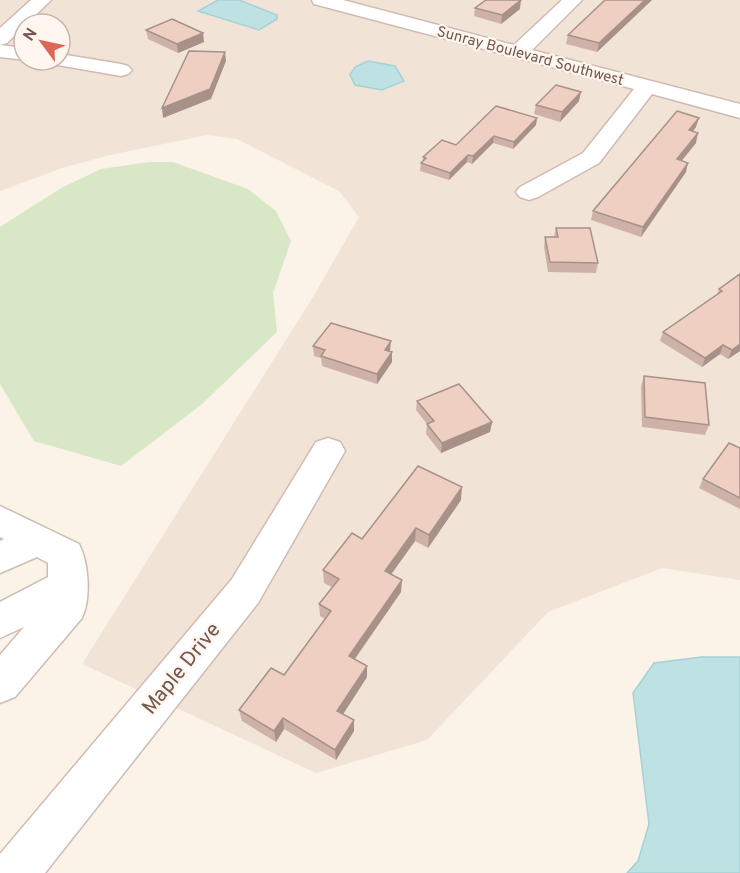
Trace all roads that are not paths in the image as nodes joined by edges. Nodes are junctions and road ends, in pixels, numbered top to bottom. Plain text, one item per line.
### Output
1 (42, 0) edge
2 (321, 0) edge
3 (573, 0) edge
4 (0, 39) edge
5 (517, 53) junction
6 (72, 62) edge
7 (121, 70) dead end
8 (646, 88) junction
9 (740, 111) edge
10 (529, 192) dead end
11 (328, 451) dead end
12 (0, 520) edge
13 (38, 540) junction
14 (0, 558) edge
15 (67, 586) junction
16 (0, 621) edge
17 (0, 684) edge
18 (15, 873) edge

1 - 4 street
2 - 5 street, Sunray Boulevard Southwest
3 - 5 street
5 - 8 street, Sunray Boulevard Southwest
6 - 7 street
8 - 9 street, Sunray Boulevard Southwest
8 - 10 street
11 - 18 street, Maple Drive
12 - 13 street
13 - 14 street
13 - 15 street
15 - 16 street
15 - 17 street

